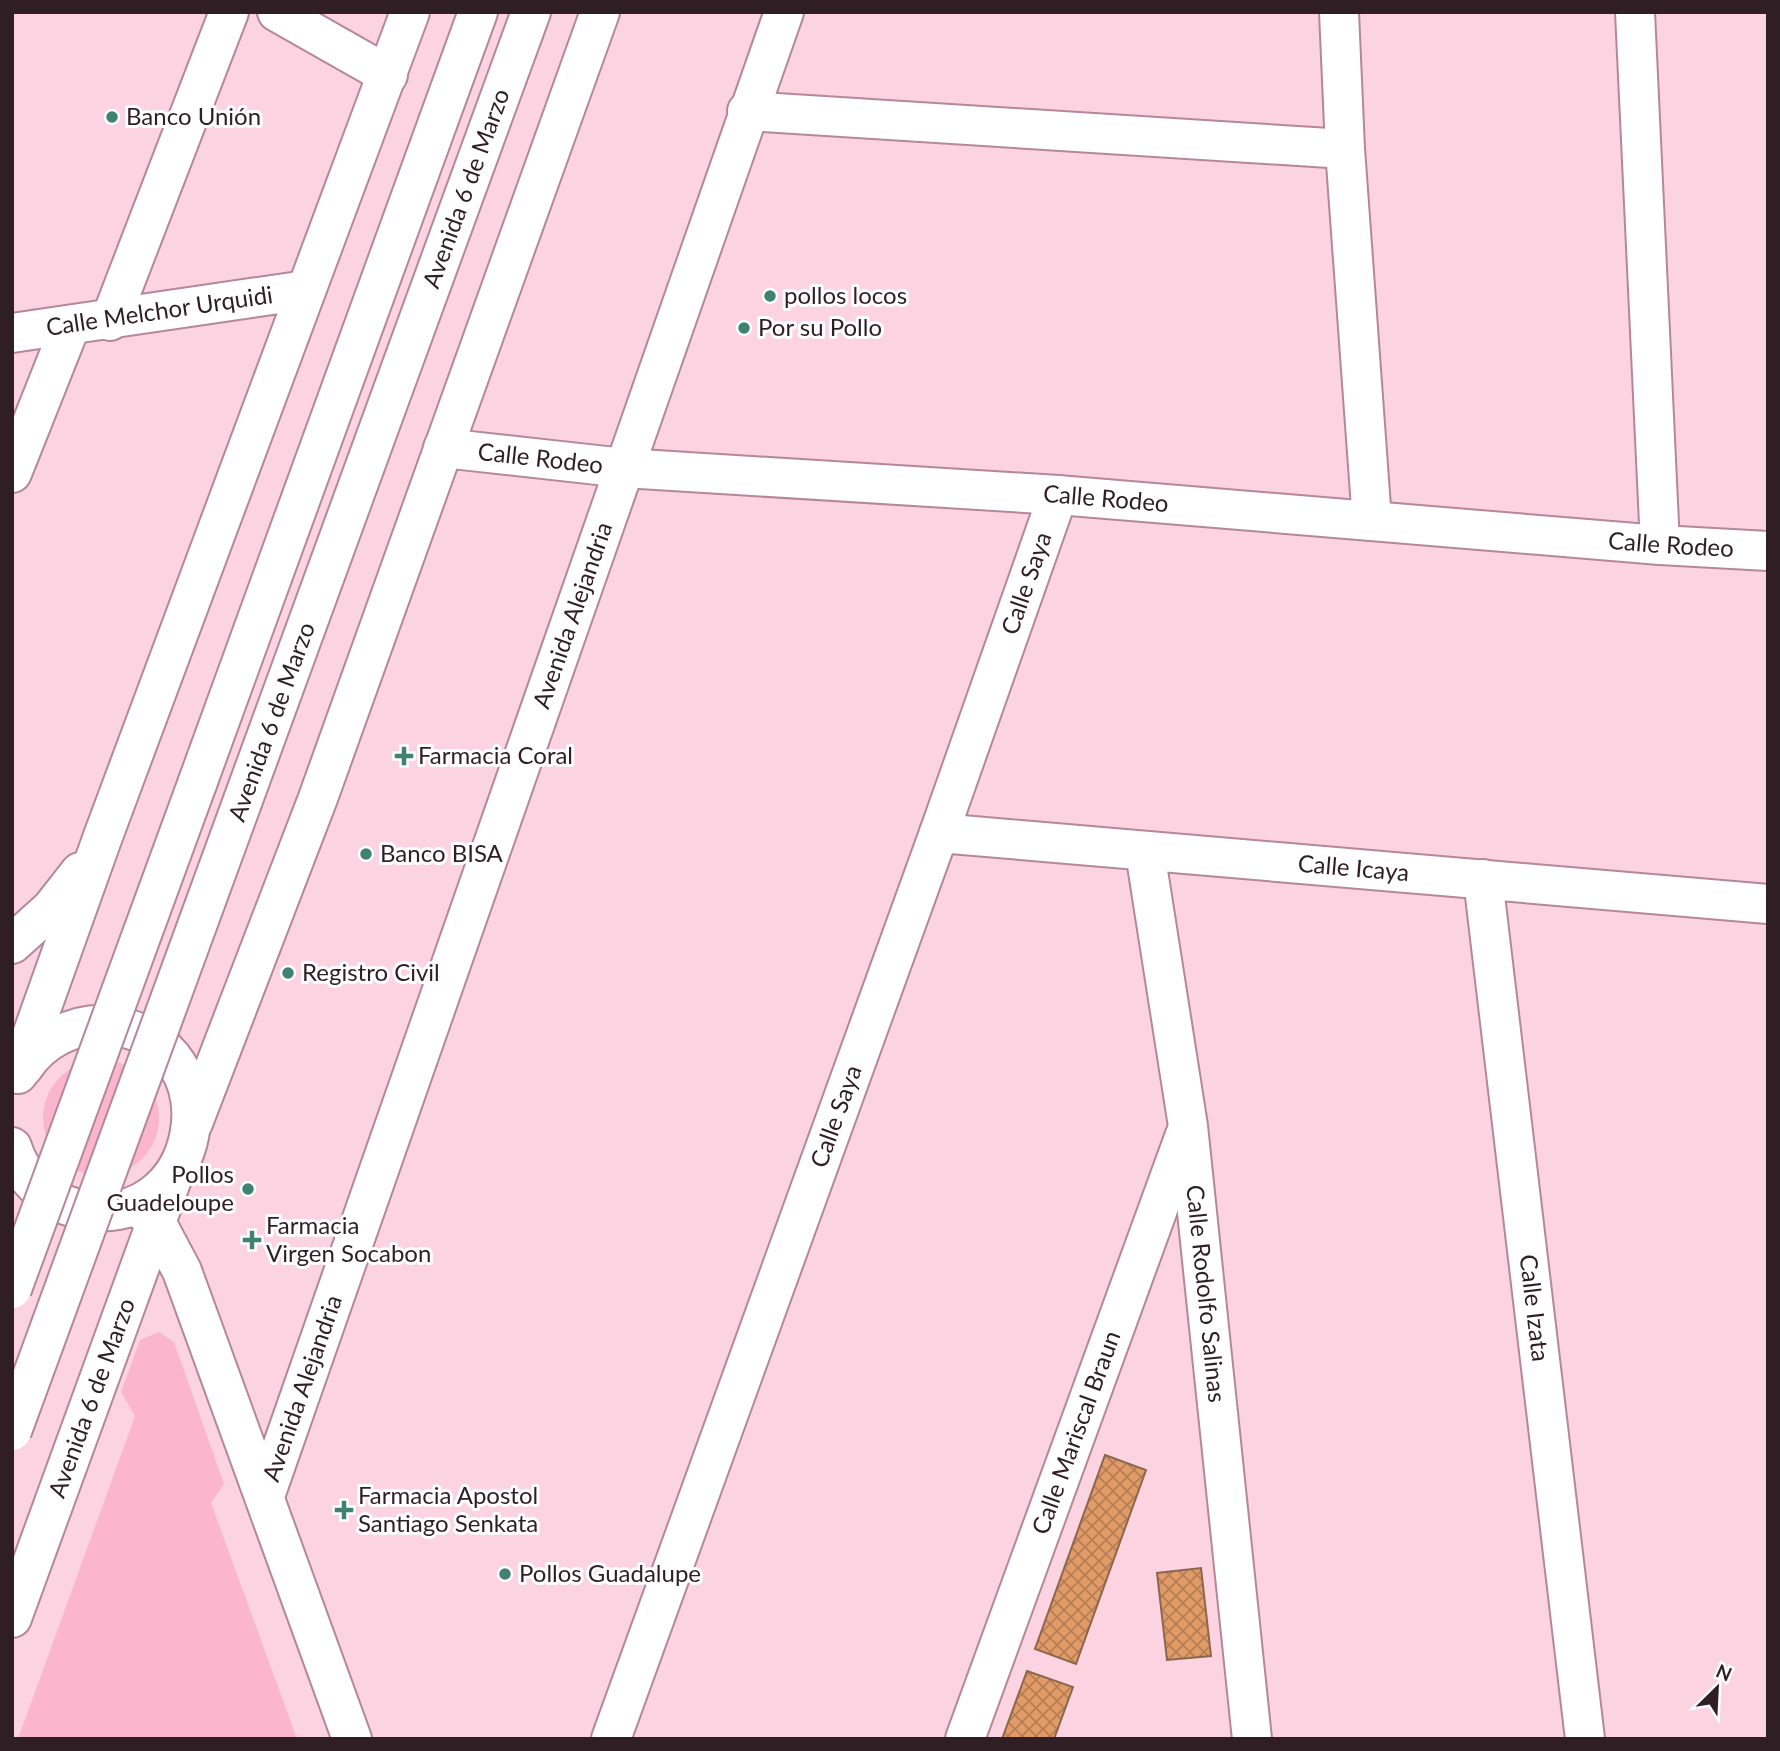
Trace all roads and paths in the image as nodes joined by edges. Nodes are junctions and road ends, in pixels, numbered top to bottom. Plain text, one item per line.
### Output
1 (229, 12) edge
2 (277, 12) edge
3 (410, 12) edge
4 (478, 12) edge
5 (531, 12) edge
6 (600, 12) edge
7 (784, 12) edge
8 (1339, 12) edge
9 (1635, 12) edge
10 (388, 75) junction
11 (747, 111) junction
12 (1345, 149) junction
13 (306, 290) junction
14 (110, 321) junction
15 (70, 327) junction
16 (12, 333) edge
17 (443, 448) junction
18 (624, 468) junction
19 (12, 473) edge
20 (1058, 495) junction
21 (1372, 521) junction
22 (1660, 545) junction
23 (1768, 551) edge
24 (939, 833) junction
25 (102, 839) junction
26 (1145, 852) junction
27 (1483, 879) junction
28 (1767, 907) edge
29 (12, 944) edge
30 (15, 1081) edge
31 (193, 1124) junction
32 (1188, 1126) junction
33 (12, 1147) edge
34 (146, 1213) junction
35 (12, 1289) edge
36 (12, 1431) edge
37 (265, 1496) junction
38 (12, 1618) edge
39 (352, 1739) edge
40 (611, 1739) edge
41 (965, 1739) edge
42 (1252, 1739) edge
43 (1585, 1739) edge

1 - 14 main road
2 - 10 main road
3 - 10 main road
4 - 35 main road, Avenida 6 de Marzo, bridge
5 - 36 main road, Avenida 6 de Marzo, bridge
6 - 17 main road
7 - 11 main road, Avenida Alejandria
8 - 12 main road
9 - 22 main road
10 - 13 main road
11 - 12 main road
11 - 18 main road, Avenida Alejandria
12 - 21 main road
13 - 14 main road, Calle Melchor Urquidi
13 - 25 main road
14 - 15 main road, Calle Melchor Urquidi
15 - 16 main road, Calle Melchor Urquidi
15 - 19 main road
17 - 18 main road, Calle Rodeo
17 - 31 main road
18 - 20 main road, Calle Rodeo
18 - 37 main road, Avenida Alejandria
20 - 21 main road, Calle Rodeo
20 - 24 main road, Calle Saya
21 - 22 main road, Calle Rodeo
22 - 23 main road, Calle Rodeo
24 - 26 main road, Calle Icaya
24 - 40 main road, Calle Saya
25 - 29 main road
25 - 30 main road
26 - 27 main road, Calle Icaya
26 - 32 main road, Calle Rodolfo Salinas
27 - 28 main road, Calle Icaya
27 - 43 main road, Calle Izata
30 - 31 main road
31 - 34 main road, Avenida 6 de Marzo
32 - 41 main road, Calle Mariscal Braun
32 - 42 main road, Calle Rodolfo Salinas
33 - 34 main road
34 - 37 main road
34 - 38 main road, Avenida 6 de Marzo
37 - 39 main road

